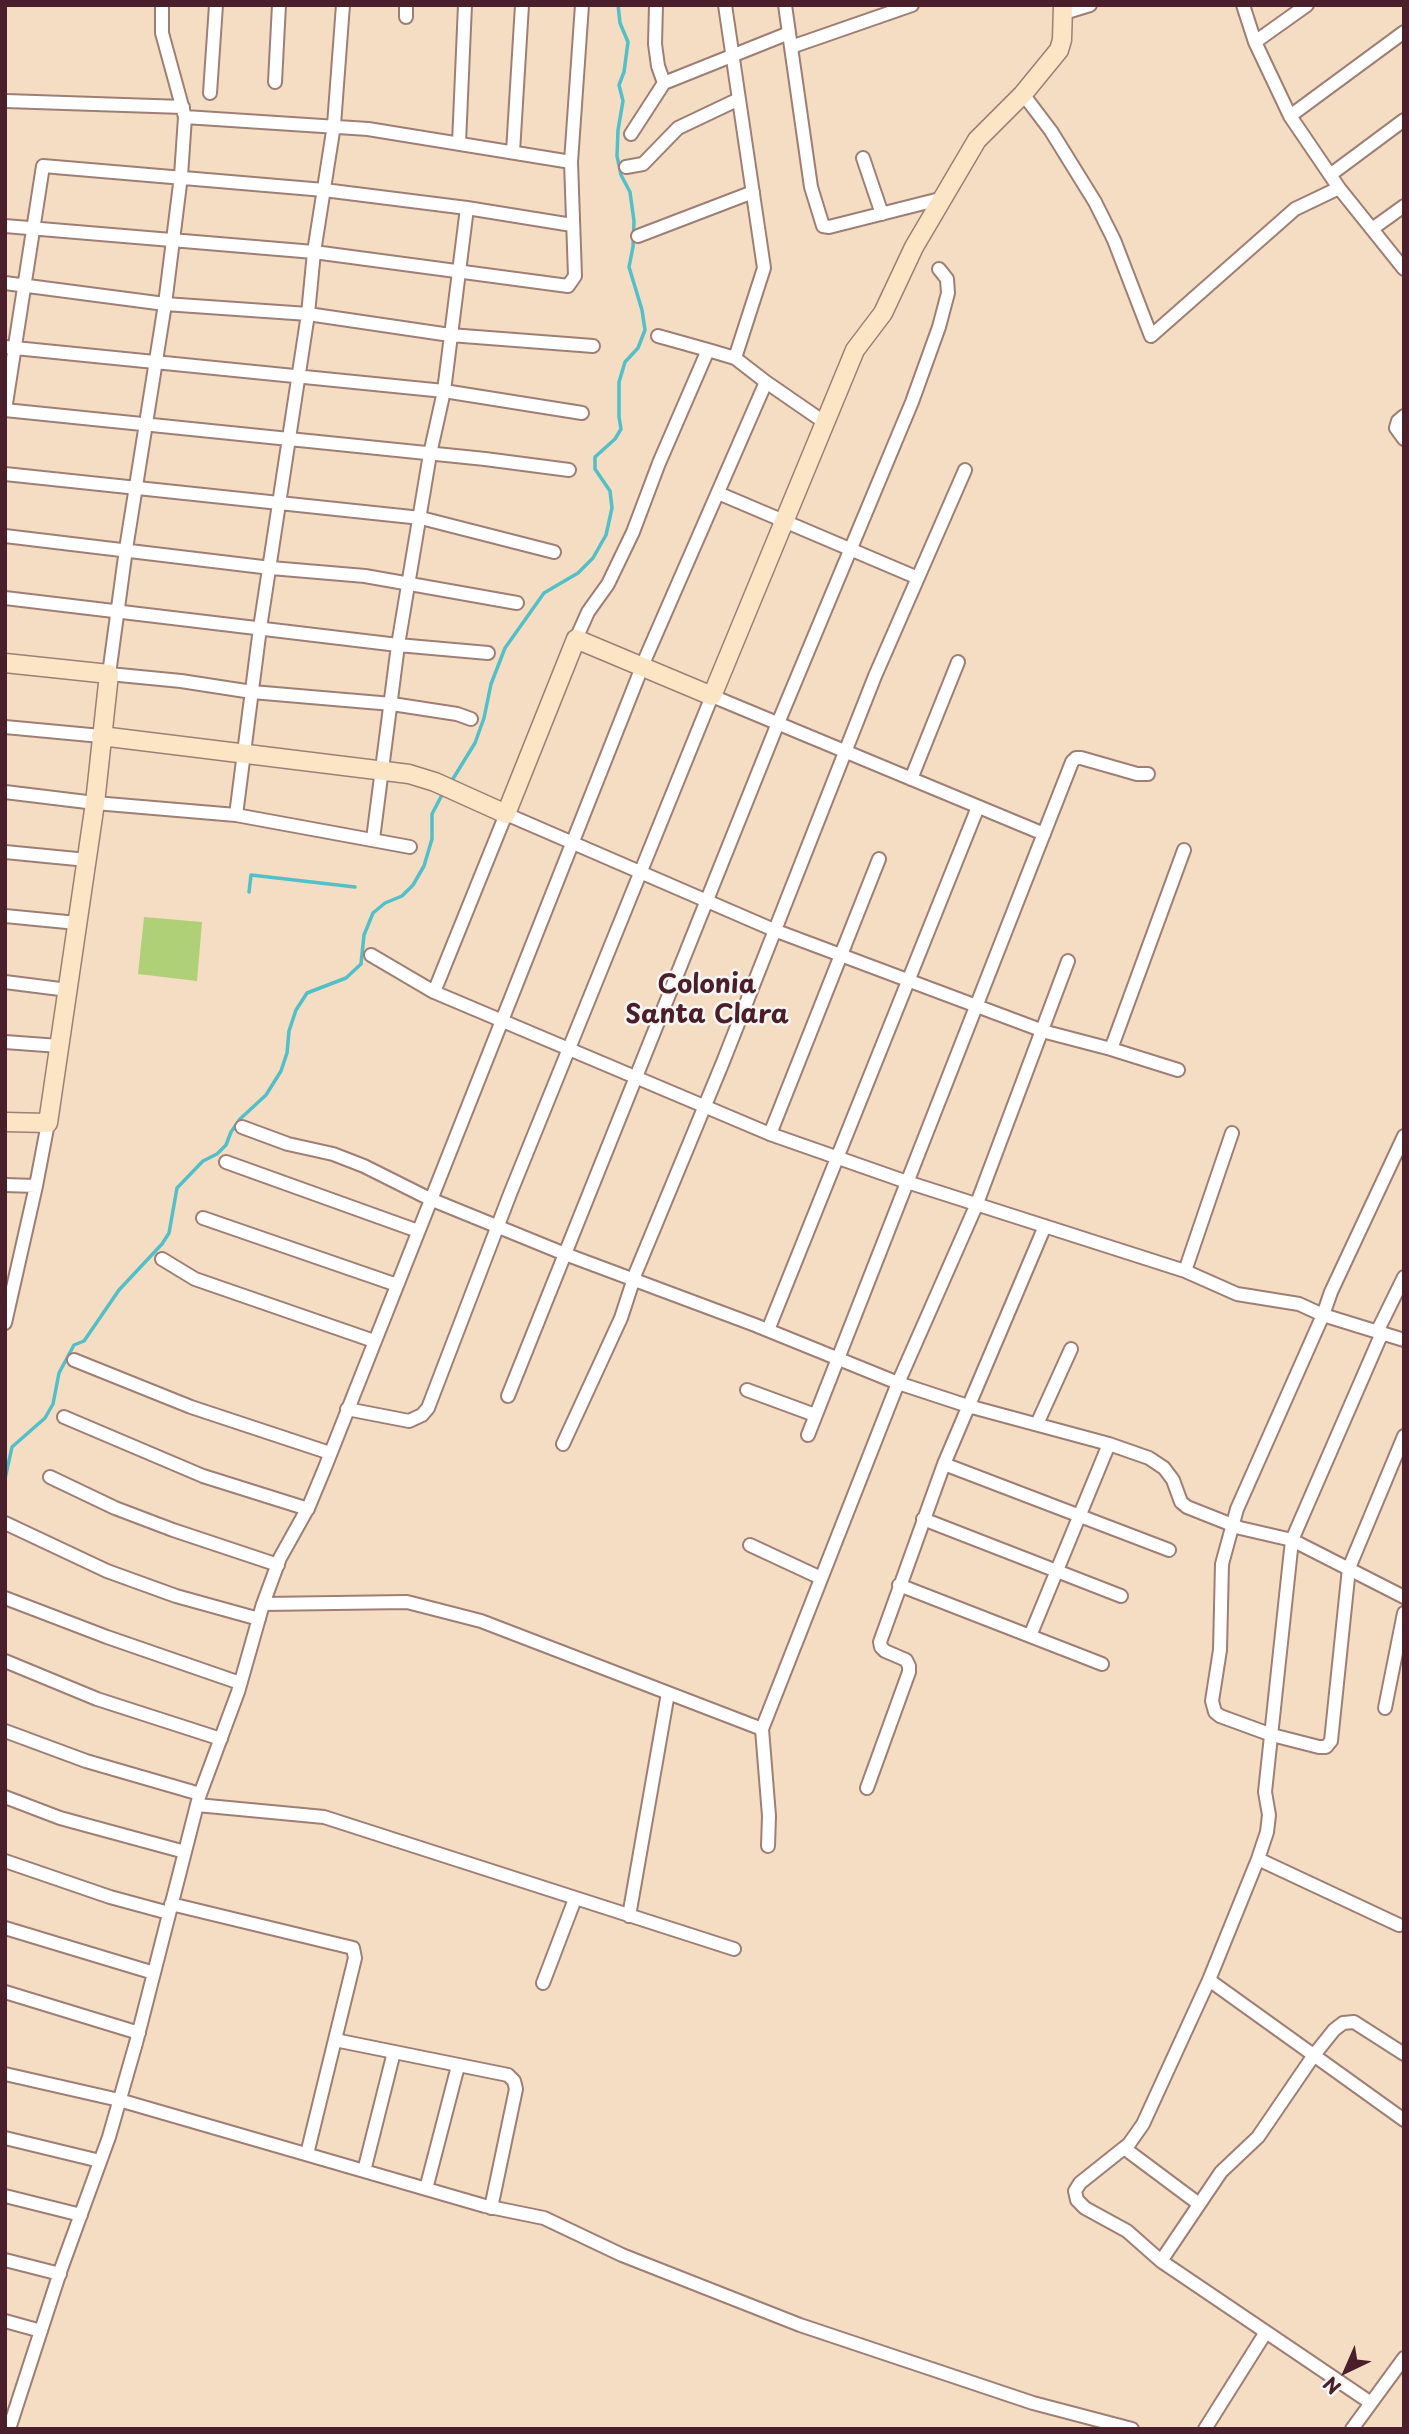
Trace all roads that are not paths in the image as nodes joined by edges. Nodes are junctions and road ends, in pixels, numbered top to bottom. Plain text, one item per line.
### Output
1 (162, 5) edge
2 (216, 5) edge
3 (279, 5) edge
4 (343, 5) edge
5 (465, 5) edge
6 (522, 5) edge
7 (582, 5) edge
8 (656, 5) edge
9 (725, 5) edge
10 (785, 5) edge
11 (912, 5) edge
12 (1090, 5) edge
13 (1243, 5) edge
14 (1307, 5) edge
15 (1063, 9) edge
16 (1404, 32) edge
17 (789, 33) junction
18 (1255, 42) junction
19 (792, 47) junction
20 (733, 57) junction
21 (275, 82) dead end
22 (664, 83) junction
23 (210, 93) dead end
24 (1023, 94) junction
25 (739, 99) junction
26 (6, 101) edge
27 (184, 112) junction
28 (1290, 116) junction
29 (1404, 120) edge
30 (334, 125) junction
31 (631, 134) dead end
32 (459, 143) junction
33 (513, 152) junction
34 (863, 158) dead end
35 (571, 162) junction
36 (626, 167) dead end
37 (1330, 175) junction
38 (181, 176) junction
39 (1339, 188) junction
40 (324, 190) junction
41 (753, 192) junction
42 (944, 198) junction
43 (1404, 206) edge
44 (467, 208) junction
45 (882, 214) junction
46 (572, 225) junction
47 (5, 226) edge
48 (32, 229) junction
49 (1372, 229) junction
50 (638, 236) dead end
51 (173, 239) junction
52 (314, 252) junction
53 (939, 269) dead end
54 (1404, 269) edge
55 (460, 272) junction
56 (5, 283) edge
57 (25, 284) junction
58 (165, 304) junction
59 (308, 314) junction
60 (450, 335) junction
61 (658, 336) dead end
62 (593, 346) dead end
63 (11, 347) edge
64 (708, 350) junction
65 (735, 358) junction
66 (156, 362) junction
67 (299, 377) junction
68 (766, 382) junction
69 (444, 391) junction
70 (5, 410) edge
71 (582, 413) dead end
72 (1404, 416) edge
73 (824, 422) junction
74 (148, 425) junction
75 (1404, 439) edge
76 (289, 441) junction
77 (430, 454) junction
78 (569, 470) dead end
79 (965, 470) dead end
80 (5, 474) edge
81 (136, 489) junction
82 (718, 493) junction
83 (280, 503) junction
84 (421, 518) junction
85 (784, 521) junction
86 (5, 536) edge
87 (126, 549) junction
88 (851, 550) junction
89 (554, 552) dead end
90 (271, 568) junction
91 (918, 578) junction
92 (409, 582) junction
93 (5, 598) edge
94 (517, 603) dead end
95 (118, 611) junction
96 (260, 628) junction
97 (576, 639) junction
98 (398, 645) junction
99 (488, 653) dead end
100 (958, 662) dead end
101 (5, 663) edge
102 (643, 667) junction
103 (109, 674) junction
104 (252, 692) junction
105 (712, 696) junction
106 (392, 704) junction
107 (471, 719) dead end
108 (778, 723) junction
109 (5, 727) edge
110 (101, 736) junction
111 (845, 751) junction
112 (243, 755) junction
113 (383, 769) junction
114 (1148, 774) dead end
115 (911, 779) junction
116 (5, 792) edge
117 (95, 803) junction
118 (978, 807) junction
119 (506, 814) junction
120 (236, 816) junction
121 (1044, 834) junction
122 (373, 839) junction
123 (573, 843) junction
124 (411, 847) dead end
125 (1184, 850) dead end
126 (5, 852) edge
127 (878, 859) dead end
128 (87, 860) junction
129 (640, 872) junction
130 (707, 902) junction
131 (5, 916) edge
132 (77, 923) junction
133 (774, 930) junction
134 (371, 955) dead end
135 (841, 956) junction
136 (1068, 961) dead end
137 (908, 981) junction
138 (5, 982) edge
139 (68, 990) junction
140 (433, 992) junction
141 (976, 1006) junction
142 (502, 1021) junction
143 (1043, 1031) junction
144 (5, 1042) edge
145 (59, 1046) junction
146 (569, 1049) junction
147 (1111, 1049) junction
148 (1178, 1070) dead end
149 (637, 1077) junction
150 (705, 1105) junction
151 (5, 1122) edge
152 (48, 1123) junction
153 (242, 1127) dead end
154 (1232, 1133) dead end
155 (771, 1134) junction
156 (1404, 1136) edge
157 (837, 1157) junction
158 (226, 1161) dead end
159 (907, 1182) junction
160 (5, 1185) edge
161 (36, 1186) junction
162 (430, 1199) junction
163 (977, 1204) junction
164 (203, 1219) dead end
165 (1045, 1226) junction
166 (497, 1227) junction
167 (418, 1230) junction
168 (565, 1254) junction
169 (162, 1259) dead end
170 (1185, 1271) junction
171 (1404, 1277) edge
172 (634, 1278) junction
173 (397, 1285) junction
174 (1323, 1315) junction
175 (5, 1323) edge
176 (768, 1330) junction
177 (1380, 1333) junction
178 (374, 1340) junction
179 (1404, 1340) edge
180 (1071, 1349) dead end
181 (837, 1359) junction
182 (75, 1360) dead end
183 (898, 1383) junction
184 (747, 1390) dead end
185 (508, 1396) dead end
186 (968, 1406) junction
187 (347, 1409) junction
188 (815, 1415) junction
189 (64, 1417) dead end
190 (1037, 1424) junction
191 (808, 1435) dead end
192 (1404, 1436) edge
193 (563, 1444) dead end
194 (1109, 1444) junction
195 (330, 1453) junction
196 (944, 1464) junction
197 (50, 1478) dead end
198 (307, 1508) junction
199 (1079, 1516) junction
200 (923, 1519) junction
201 (5, 1523) edge
202 (1233, 1524) junction
203 (1292, 1541) junction
204 (750, 1545) dead end
205 (1169, 1550) dead end
206 (278, 1565) junction
207 (1349, 1568) junction
208 (1057, 1571) junction
209 (821, 1578) junction
210 (899, 1585) junction
211 (1121, 1597) dead end
212 (1404, 1597) edge
213 (5, 1598) edge
214 (263, 1604) junction
215 (1404, 1613) edge
216 (259, 1619) junction
217 (1030, 1636) junction
218 (5, 1661) edge
219 (1102, 1664) dead end
220 (240, 1683) junction
221 (668, 1693) junction
222 (1385, 1708) dead end
223 (762, 1729) junction
224 (5, 1731) edge
225 (1272, 1735) junction
226 (221, 1739) junction
227 (867, 1788) dead end
228 (5, 1797) edge
229 (198, 1800) junction
230 (768, 1846) dead end
231 (185, 1852) junction
232 (1258, 1859) junction
233 (5, 1861) edge
234 (575, 1899) junction
235 (170, 1909) junction
236 (629, 1916) junction
237 (1399, 1925) dead end
238 (5, 1928) edge
239 (734, 1949) dead end
240 (154, 1973) junction
241 (1209, 1980) junction
242 (543, 1983) dead end
243 (5, 1992) edge
244 (139, 2033) junction
245 (335, 2040) junction
246 (394, 2052) junction
247 (1404, 2053) edge
248 (1314, 2055) junction
249 (458, 2066) junction
250 (5, 2074) edge
251 (120, 2100) junction
252 (1404, 2120) edge
253 (5, 2138) edge
254 (1124, 2148) junction
255 (307, 2154) junction
256 (100, 2161) junction
257 (364, 2171) junction
258 (426, 2189) junction
259 (5, 2196) edge
260 (1199, 2204) junction
261 (491, 2208) junction
262 (80, 2215) junction
263 (5, 2260) edge
264 (1161, 2261) junction
265 (60, 2274) junction
266 (5, 2321) edge
267 (41, 2332) junction
268 (1266, 2332) junction
269 (1404, 2358) edge
270 (1371, 2403) junction
271 (9, 2429) edge
272 (1132, 2429) edge
273 (1205, 2429) edge
274 (1352, 2429) edge

1 - 27 street
2 - 23 street
3 - 21 street
4 - 30 street
5 - 32 street
6 - 33 street
7 - 35 street
8 - 22 street
9 - 20 street
10 - 17 street
11 - 19 street
12 - 15 street
13 - 18 street
14 - 18 street
15 - 24 street
16 - 28 street
17 - 19 street
17 - 20 street
18 - 28 street
19 - 45 street
20 - 22 street
20 - 25 street
22 - 31 street
24 - 39 street
24 - 42 street
25 - 36 street
25 - 41 street
26 - 27 street
27 - 30 street
27 - 38 street
28 - 37 street
29 - 37 street
30 - 32 street
30 - 40 street
32 - 33 street
33 - 35 street
34 - 45 street
35 - 46 street
37 - 39 street
38 - 40 street
38 - 48 street
38 - 51 street
39 - 49 street
40 - 44 street
40 - 52 street
41 - 50 street
41 - 65 street
42 - 45 street
42 - 73 street
43 - 49 street
44 - 46 street
44 - 55 street
46 - 55 street
47 - 48 street
48 - 51 street
48 - 57 street
49 - 54 street
51 - 52 street
51 - 58 street
52 - 55 street
52 - 59 street
53 - 88 street
55 - 60 street
56 - 57 street
57 - 58 street
57 - 63 street
58 - 59 street
58 - 66 street
59 - 60 street
59 - 67 street
60 - 62 street
60 - 69 street
61 - 64 street
63 - 66 street
63 - 70 street
64 - 65 street
64 - 97 street
65 - 68 street
66 - 67 street
66 - 74 street
67 - 69 street
67 - 76 street
68 - 73 street
68 - 82 street
69 - 71 street
69 - 77 street
70 - 74 street
72 - 75 street
73 - 85 street
74 - 76 street
74 - 81 street
76 - 77 street
76 - 83 street
77 - 78 street
77 - 84 street
79 - 91 street
80 - 81 street
81 - 83 street
81 - 87 street
82 - 85 street
82 - 102 street
83 - 84 street
83 - 90 street
84 - 89 street
84 - 92 street
85 - 88 street
85 - 105 street
86 - 87 street
87 - 90 street
87 - 95 street
88 - 91 street
88 - 108 street
90 - 92 street
90 - 96 street
91 - 111 street
92 - 94 street
92 - 98 street
93 - 95 street
95 - 96 street
95 - 103 street
96 - 98 street
96 - 104 street
97 - 102 street
97 - 119 street
98 - 99 street
98 - 106 street
100 - 115 street
101 - 103 street
102 - 105 street
102 - 123 street
103 - 104 street
103 - 110 street
104 - 106 street
104 - 112 street
105 - 108 street
105 - 129 street
106 - 107 street
106 - 113 street
108 - 111 street
108 - 130 street
109 - 110 street
110 - 112 street
110 - 117 street
111 - 115 street
111 - 133 street
112 - 113 street
112 - 120 street
113 - 119 street
113 - 122 street
114 - 121 street
115 - 118 street
116 - 117 street
117 - 120 street
117 - 128 street
118 - 121 street
118 - 137 street
119 - 123 street
119 - 140 street
120 - 122 street
121 - 141 street
122 - 124 street
123 - 129 street
123 - 142 street
125 - 147 street
126 - 128 street
127 - 135 street
128 - 132 street
129 - 130 street
129 - 146 street
130 - 133 street
130 - 149 street
131 - 132 street
132 - 139 street
133 - 135 street
133 - 150 street
134 - 140 street
135 - 137 street
135 - 155 street
136 - 143 street
137 - 141 street
137 - 157 street
138 - 139 street
139 - 145 street
140 - 142 street
141 - 143 street
141 - 159 street
142 - 146 street
142 - 162 street
143 - 147 street
143 - 163 street
144 - 145 street
145 - 152 street
146 - 149 street
146 - 166 street
147 - 148 street
149 - 150 street
149 - 168 street
150 - 155 street
150 - 172 street
151 - 152 street
152 - 161 street
153 - 162 street
154 - 170 street
155 - 157 street
156 - 174 street
157 - 159 street
157 - 176 street
158 - 167 street
159 - 163 street
159 - 181 street
160 - 161 street
161 - 175 street
162 - 166 street
162 - 167 street
163 - 165 street
163 - 183 street
164 - 173 street
165 - 170 street
165 - 186 street
166 - 168 street
166 - 187 street
167 - 173 street
168 - 172 street
168 - 185 street
169 - 178 street
170 - 174 street
171 - 177 street
172 - 176 street
172 - 193 street
173 - 178 street
174 - 177 street
174 - 202 street
176 - 181 street
177 - 179 street
177 - 203 street
178 - 187 street
180 - 190 street
181 - 183 street
181 - 188 street
182 - 195 street
183 - 186 street
183 - 209 street
184 - 188 street
186 - 190 street
186 - 196 street
187 - 195 street
188 - 191 street
189 - 198 street
190 - 194 street
192 - 207 street
194 - 199 street
194 - 202 street
195 - 198 street
196 - 199 street
196 - 200 street
197 - 206 street
198 - 206 street
199 - 205 street
199 - 208 street
200 - 208 street
200 - 210 street
201 - 216 street
202 - 203 street
202 - 225 street
203 - 207 street
203 - 225 street
204 - 209 street
206 - 214 street
207 - 212 street
207 - 225 street
208 - 211 street
208 - 217 street
209 - 223 street
210 - 217 street
210 - 227 street
213 - 220 street
214 - 216 street
214 - 221 street
215 - 222 street
216 - 220 street
217 - 219 street
218 - 226 street
220 - 226 street
221 - 223 street
221 - 236 street
223 - 230 street
224 - 229 street
225 - 232 street
226 - 229 street
228 - 231 street
229 - 231 street
229 - 234 street
231 - 235 street
232 - 237 street
232 - 241 street
233 - 235 street
234 - 236 street
234 - 242 street
235 - 240 street
235 - 245 street
236 - 239 street
238 - 240 street
240 - 244 street
241 - 248 street
241 - 254 street
243 - 244 street
244 - 251 street
245 - 246 street
245 - 255 street
246 - 249 street
246 - 257 street
247 - 248 street
248 - 252 street
248 - 260 street
249 - 258 street
249 - 261 street
250 - 251 street
251 - 255 street
251 - 256 street
253 - 256 street
254 - 260 street
254 - 264 street
255 - 257 street
256 - 262 street
257 - 258 street
258 - 261 street
259 - 262 street
260 - 264 street
261 - 272 street
262 - 265 street
263 - 265 street
264 - 268 street
265 - 267 street
266 - 267 street
267 - 271 street
268 - 270 street
268 - 273 street
269 - 270 street
270 - 274 street

